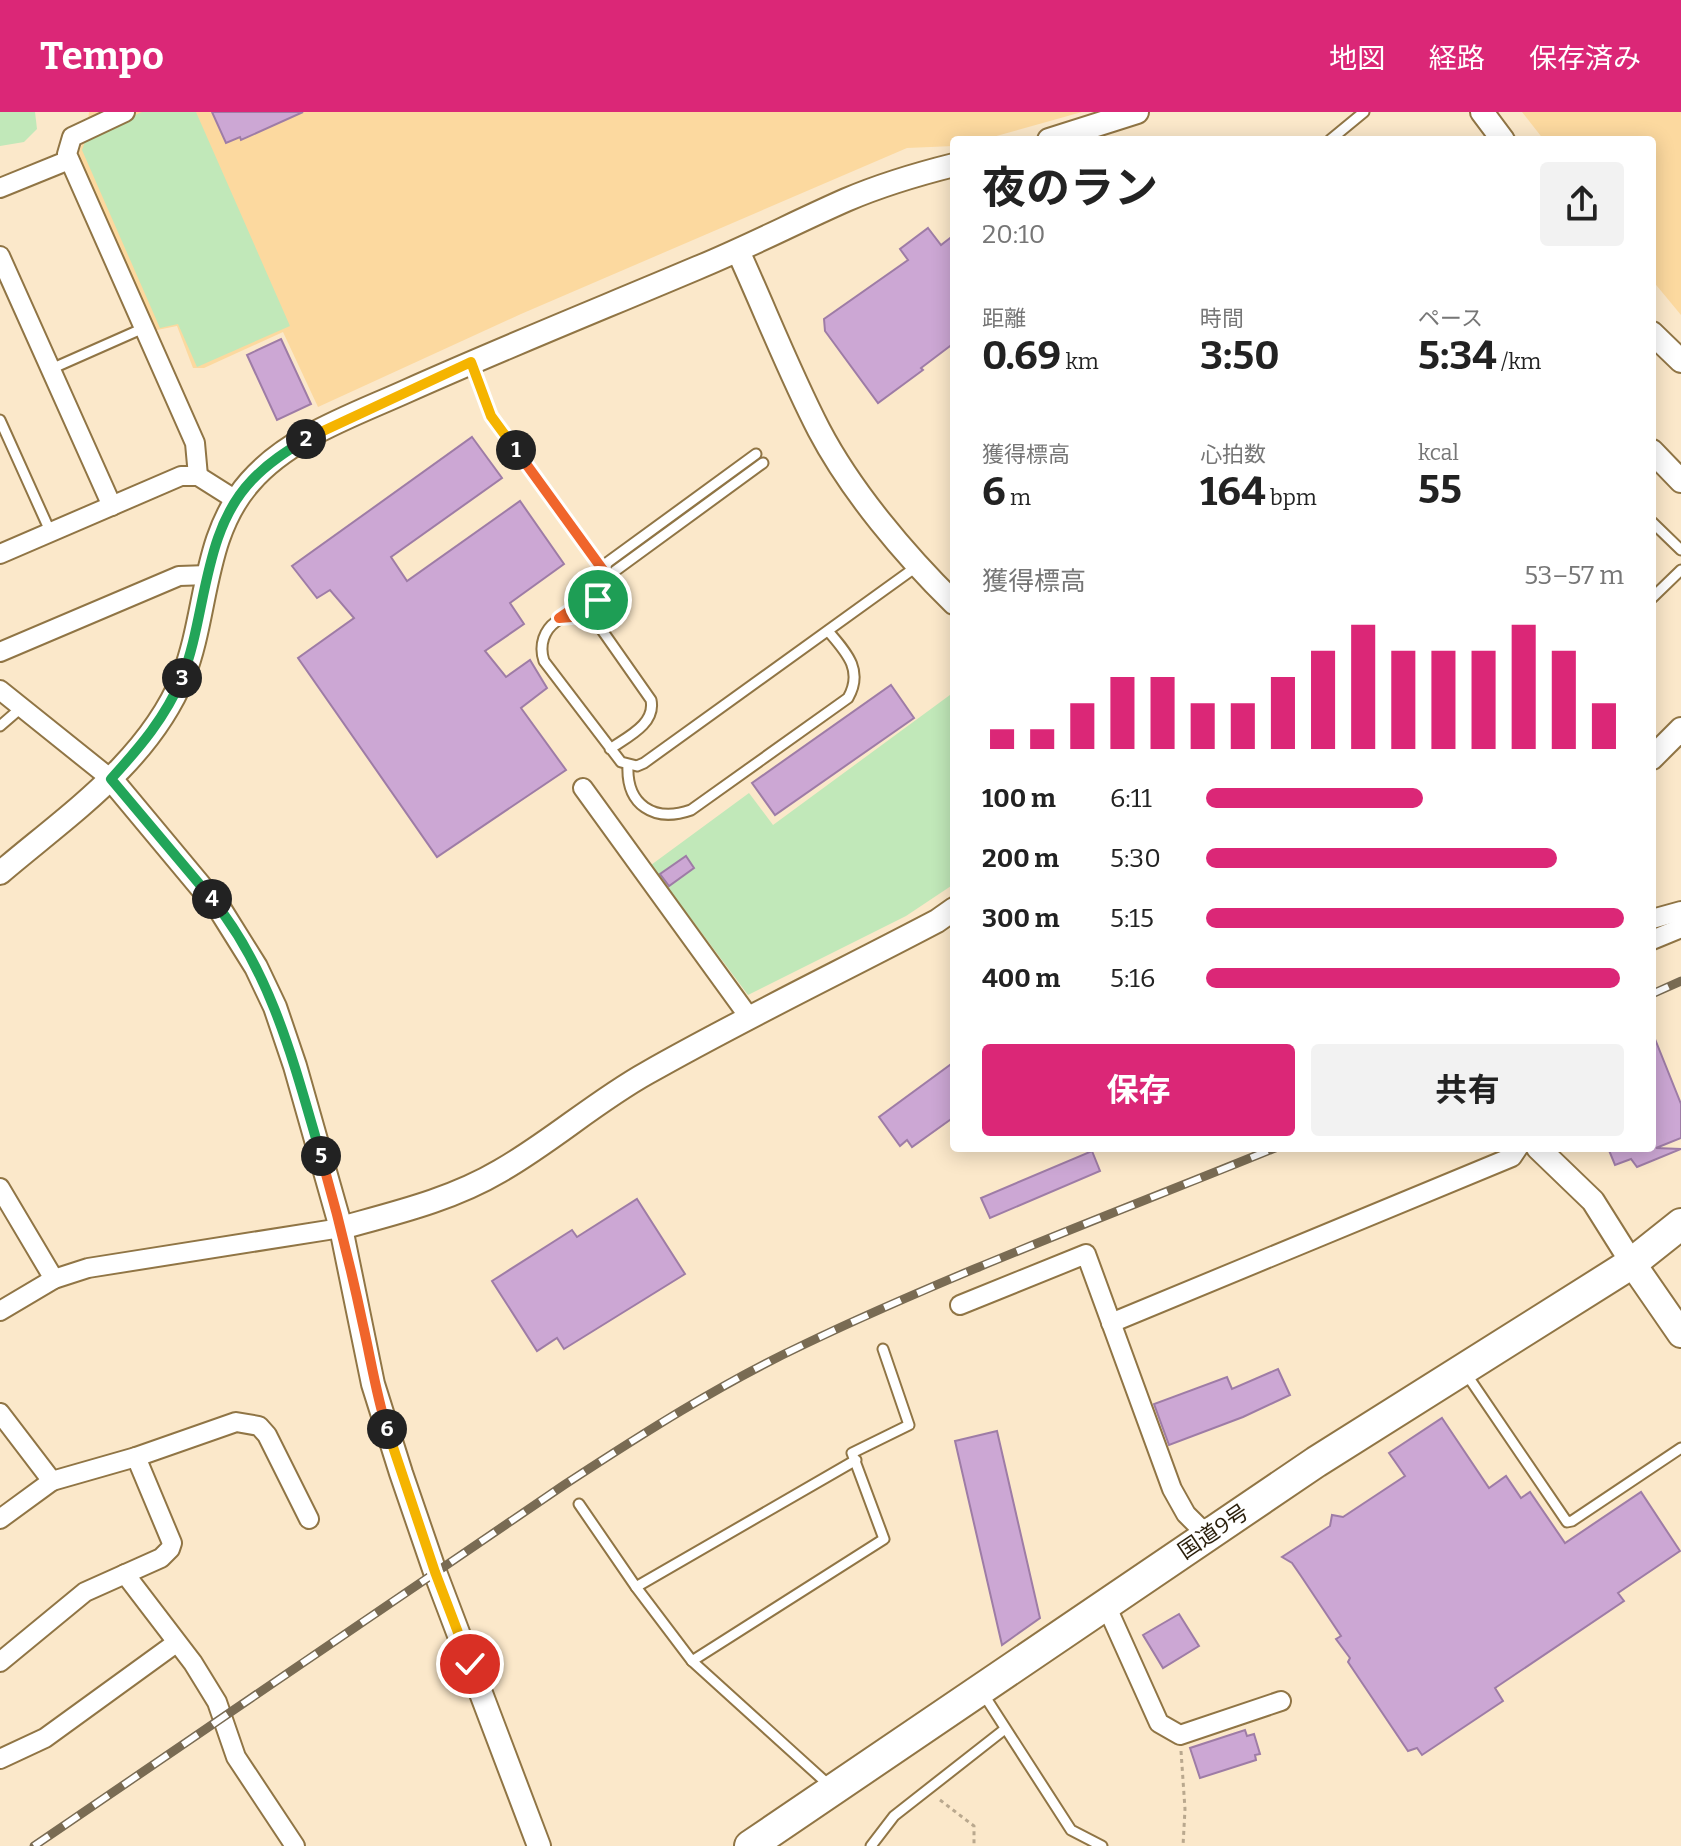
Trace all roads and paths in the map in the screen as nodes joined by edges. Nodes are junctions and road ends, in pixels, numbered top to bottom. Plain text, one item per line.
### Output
1 (125, 112) edge
2 (1137, 112) edge
3 (1364, 112) edge
4 (1482, 112) edge
5 (1062, 136) edge
6 (1335, 136) edge
7 (1500, 136) edge
8 (69, 160) junction
9 (950, 166) edge
10 (0, 188) edge
11 (738, 251) junction
12 (0, 256) edge
13 (146, 327) junction
14 (1656, 337) edge
15 (1681, 361) edge
16 (471, 362) junction
17 (51, 369) junction
18 (0, 420) edge
19 (756, 454) dead end
20 (1656, 455) edge
21 (763, 463) dead end
22 (198, 476) junction
23 (1681, 481) edge
24 (236, 500) junction
25 (112, 506) junction
26 (1656, 526) edge
27 (50, 531) junction
28 (1681, 550) edge
29 (0, 554) edge
30 (916, 567) junction
31 (603, 570) junction
32 (1681, 570) edge
33 (208, 575) junction
34 (1656, 594) edge
35 (950, 599) edge
36 (559, 618) junction
37 (597, 623) junction
38 (828, 631) junction
39 (0, 652) edge
40 (0, 690) edge
41 (22, 707) junction
42 (0, 726) edge
43 (1681, 729) edge
44 (610, 749) junction
45 (1656, 754) edge
46 (628, 765) junction
47 (111, 779) junction
48 (583, 788) dead end
49 (0, 873) edge
50 (950, 911) edge
51 (1681, 911) edge
52 (1656, 918) edge
53 (1681, 928) edge
54 (1656, 938) edge
55 (749, 1017) junction
56 (1515, 1152) edge
57 (1542, 1152) edge
58 (0, 1188) edge
59 (1681, 1224) edge
60 (341, 1228) junction
61 (1632, 1263) junction
62 (54, 1279) junction
63 (960, 1305) dead end
64 (0, 1311) edge
65 (1111, 1323) junction
66 (1681, 1334) edge
67 (883, 1349) dead end
68 (1463, 1369) junction
69 (0, 1413) edge
70 (1681, 1448) edge
71 (136, 1457) junction
72 (856, 1460) junction
73 (52, 1481) junction
74 (579, 1504) dead end
75 (0, 1519) edge
76 (309, 1519) dead end
77 (1207, 1535) junction
78 (125, 1574) junction
79 (636, 1587) junction
80 (1105, 1603) junction
81 (176, 1643) junction
82 (692, 1661) junction
83 (0, 1662) edge
84 (980, 1688) junction
85 (1281, 1701) dead end
86 (1005, 1729) junction
87 (1180, 1735) junction
88 (0, 1759) edge
89 (834, 1790) junction
90 (927, 1790) junction
91 (295, 1846) edge
92 (539, 1846) edge
93 (750, 1846) edge
94 (871, 1846) edge
95 (974, 1846) edge
96 (1102, 1846) edge
97 (1183, 1846) edge

1 - 8 street
2 - 5 street
3 - 6 lane
4 - 7 street
8 - 10 street
8 - 13 street
9 - 11 street
11 - 16 street
11 - 30 street
12 - 17 street
13 - 17 lane
13 - 22 street
14 - 15 street
16 - 24 street
16 - 31 lane
17 - 25 street
18 - 27 lane
19 - 31 lane
20 - 23 street
21 - 37 lane
22 - 24 street
22 - 25 street
24 - 33 street
25 - 27 street
26 - 28 lane
27 - 29 street
30 - 35 street
30 - 38 lane
31 - 36 lane
32 - 34 lane
33 - 39 street
33 - 47 street
36 - 37 lane
36 - 44 lane
37 - 44 lane
38 - 46 lane
38 - 46 lane
40 - 41 street
41 - 42 lane
41 - 47 street
43 - 45 street
44 - 46 lane
47 - 49 street
47 - 60 street
48 - 55 street
50 - 55 street
51 - 52 street
53 - 54 street
55 - 60 street
56 - 65 street
57 - 61 street
58 - 62 street
59 - 61 highway, 国道9号
60 - 62 street
60 - 92 street
61 - 66 main road
61 - 68 highway, 国道9号
62 - 64 street
63 - 65 street
65 - 77 street
67 - 72 lane
68 - 70 lane
68 - 77 highway, 国道9号
69 - 73 street
71 - 73 street
71 - 76 street
71 - 78 street
72 - 79 lane
72 - 82 lane
73 - 75 street
74 - 79 lane
77 - 80 highway, 国道9号
78 - 81 street
78 - 83 street
79 - 82 lane
80 - 84 highway, 国道9号
80 - 87 street
81 - 88 street
81 - 91 street
82 - 89 lane
84 - 86 lane
84 - 89 highway, 国道9号
85 - 87 street
86 - 90 lane
86 - 96 lane
87 - 97 path
89 - 93 highway, 国道9号
90 - 94 lane
90 - 95 path

